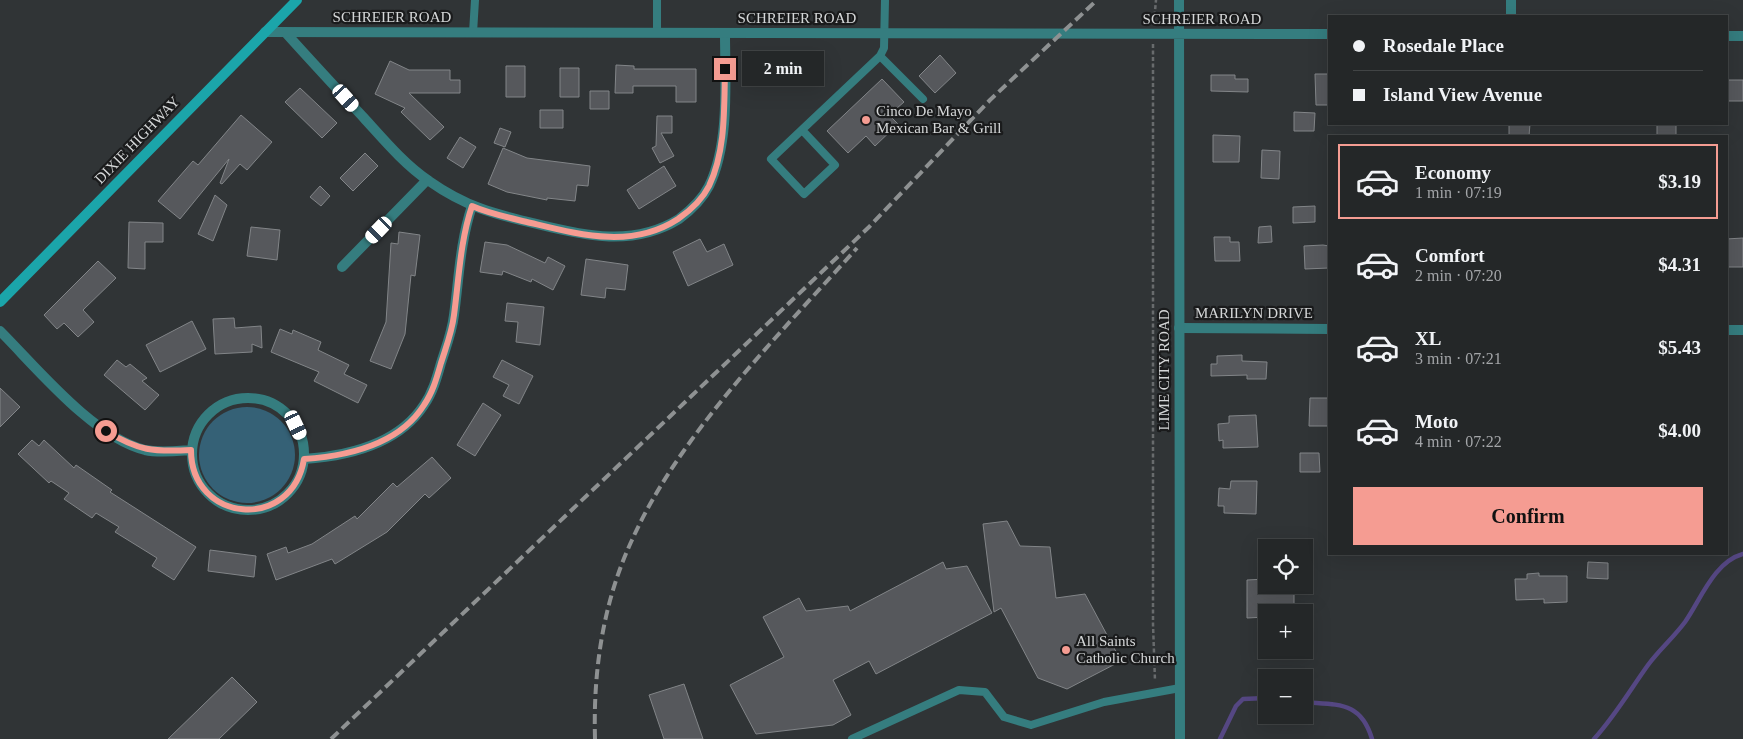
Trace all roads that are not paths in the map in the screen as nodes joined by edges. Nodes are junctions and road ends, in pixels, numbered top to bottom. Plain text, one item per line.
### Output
1 (297, 0) edge
2 (475, 0) edge
3 (657, 0) edge
4 (885, 0) edge
5 (1180, 0) edge
6 (1511, 0) edge
7 (1511, 15) edge
8 (265, 32) junction
9 (285, 32) junction
10 (473, 33) junction
11 (657, 33) junction
12 (725, 33) junction
13 (884, 33) junction
14 (1180, 34) junction
15 (1328, 34) edge
16 (1728, 36) edge
17 (1743, 36) edge
18 (880, 56) junction
19 (922, 100) dead end
20 (803, 131) junction
21 (427, 180) junction
22 (472, 206) junction
23 (342, 267) dead end
24 (0, 302) edge
25 (1179, 328) junction
26 (1328, 329) edge
27 (1728, 330) edge
28 (1743, 330) edge
29 (0, 331) edge
30 (191, 450) junction
31 (304, 459) junction
32 (1180, 688) junction
33 (852, 739) edge
34 (1180, 739) edge

1 - 8 main road, DIXIE HIGHWAY
2 - 10 lane
3 - 11 lane
4 - 13 lane
5 - 14 street, LIME CITY ROAD
6 - 7 street
8 - 9 street, SCHREIER ROAD
8 - 24 main road, DIXIE HIGHWAY
9 - 10 street, SCHREIER ROAD
9 - 21 street
10 - 11 street, SCHREIER ROAD
11 - 12 street, SCHREIER ROAD
12 - 13 street, SCHREIER ROAD
12 - 22 street
13 - 14 street, SCHREIER ROAD
13 - 18 lane
14 - 15 street, SCHREIER ROAD
14 - 25 street, LIME CITY ROAD
16 - 17 street
18 - 19 lane
18 - 20 lane
20 - 20 lane
21 - 22 street
21 - 23 street
22 - 31 street
25 - 26 street, MARILYN DRIVE
25 - 32 street, LIME CITY ROAD
27 - 28 street
29 - 30 street
30 - 31 street
30 - 31 street
32 - 33 lane
32 - 34 street, LIME CITY ROAD

